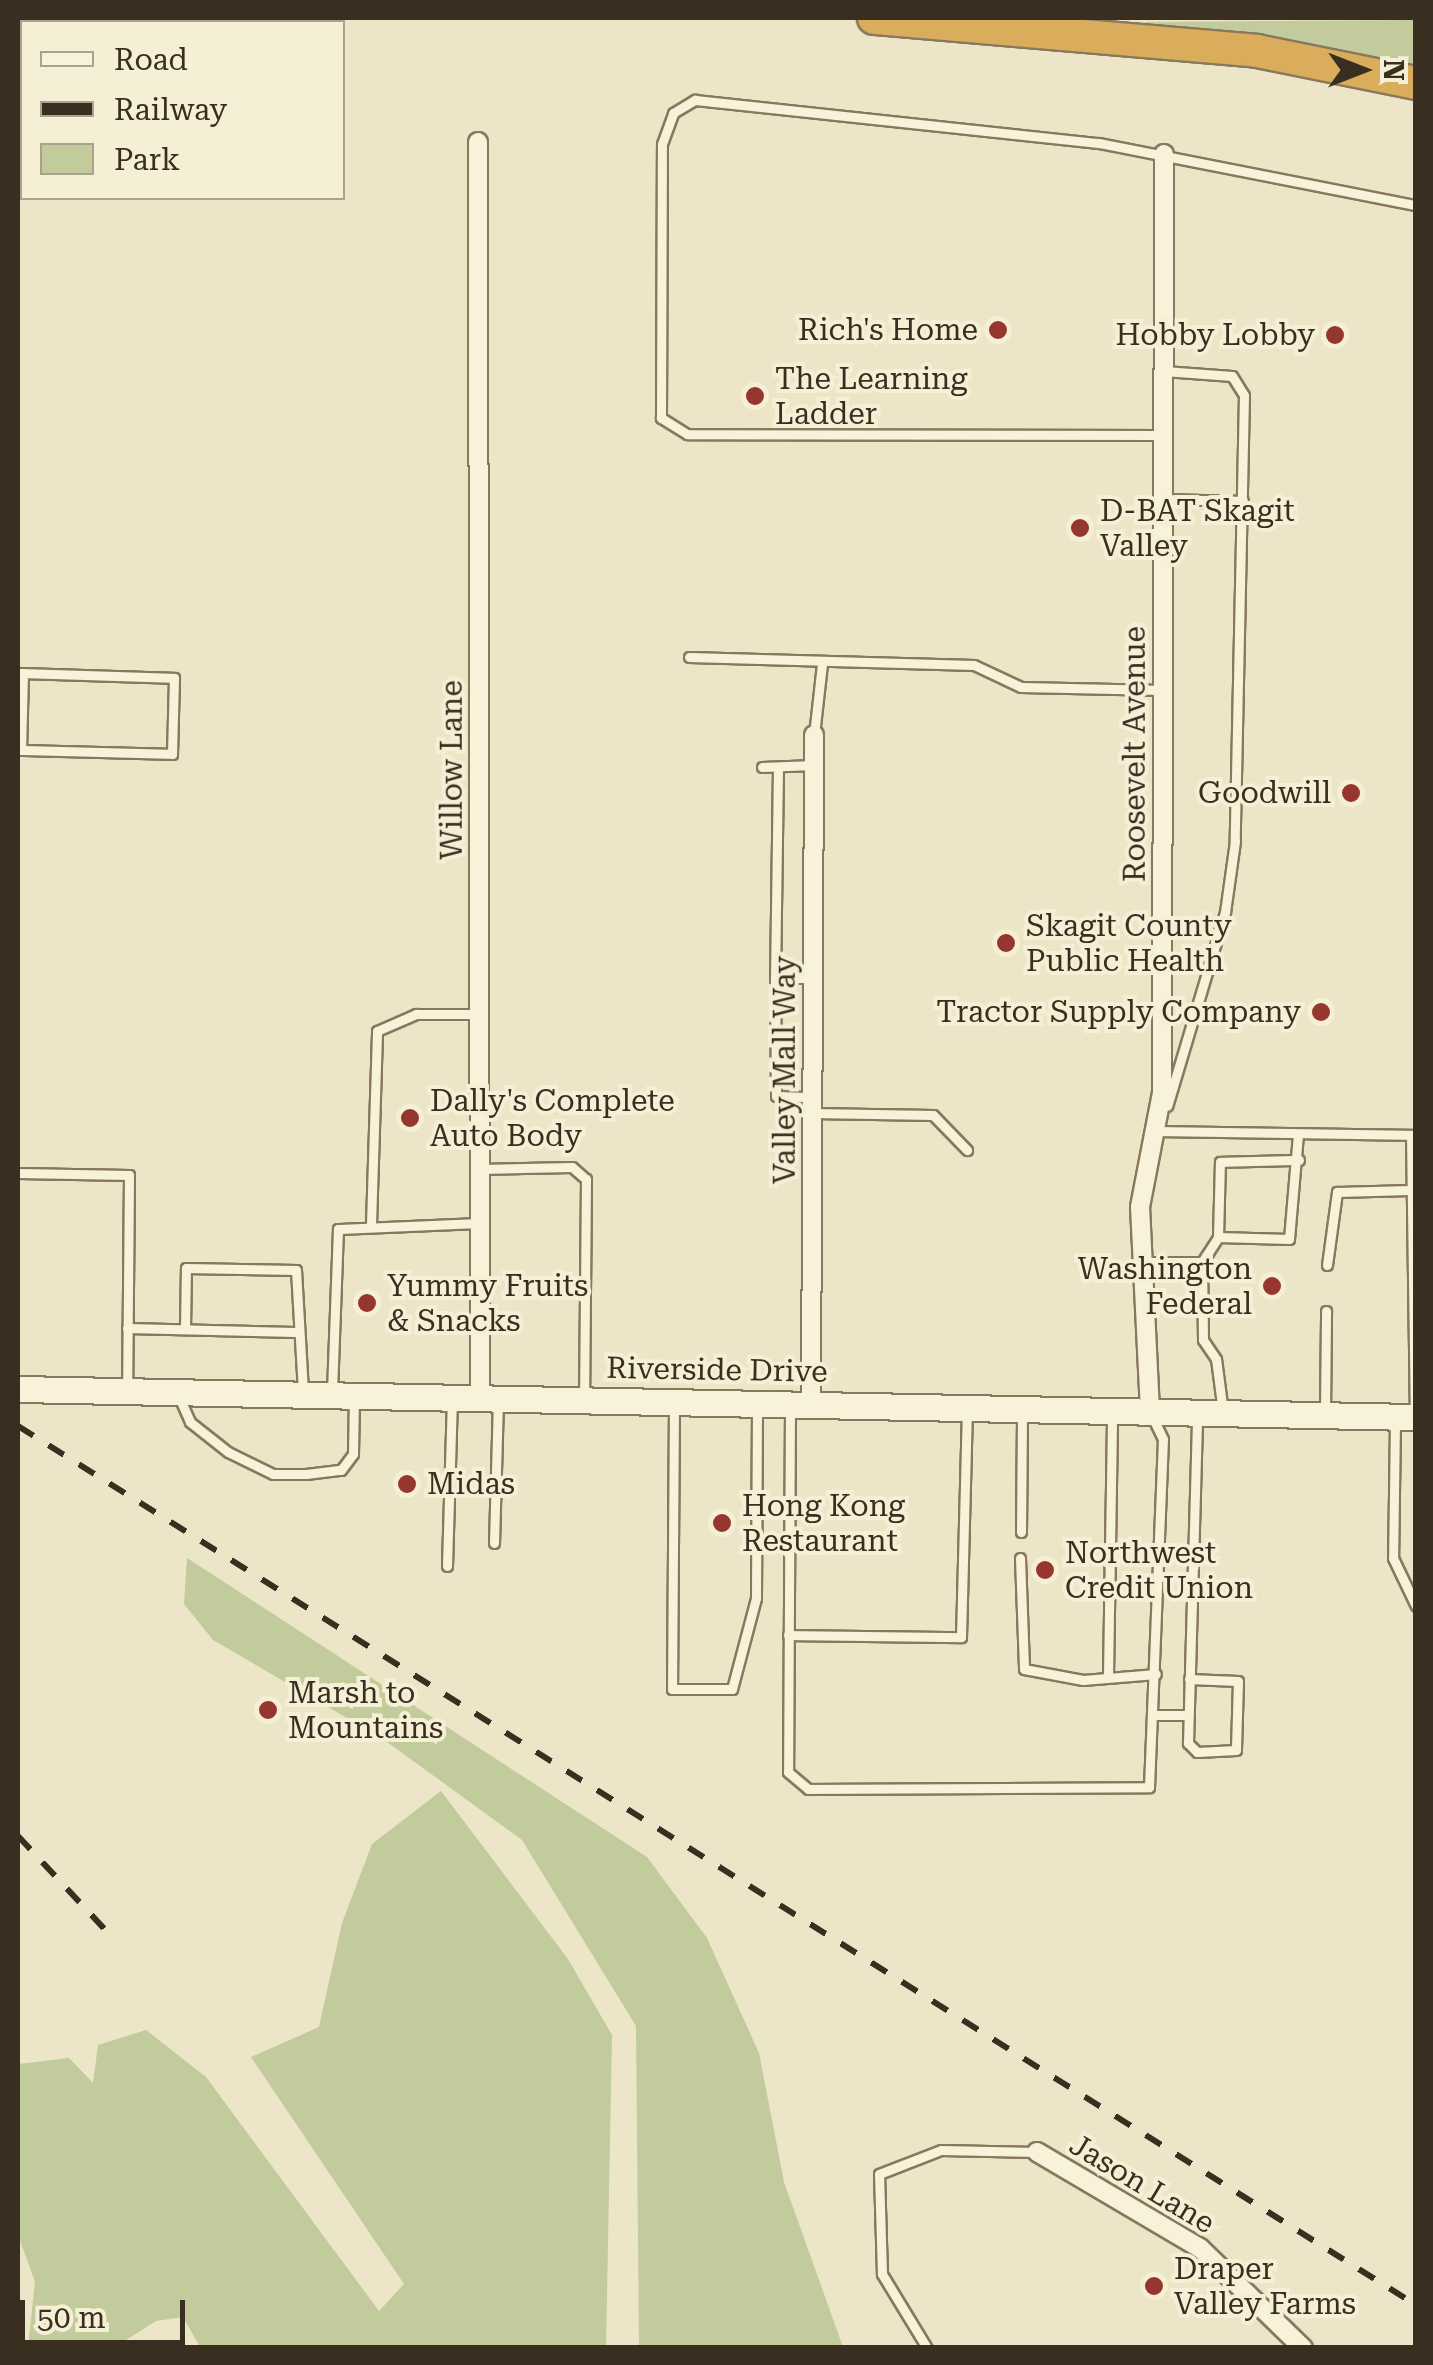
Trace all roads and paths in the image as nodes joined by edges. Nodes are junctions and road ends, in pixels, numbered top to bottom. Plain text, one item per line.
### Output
1 (874, 18) edge
2 (1416, 83) edge
3 (478, 142) dead end
4 (1164, 154) junction
5 (1416, 204) edge
6 (1164, 371) junction
7 (1163, 435) junction
8 (1163, 499) junction
9 (1243, 500) junction
10 (689, 657) dead end
11 (822, 664) junction
12 (20, 673) edge
13 (1163, 690) junction
14 (814, 735) joint
15 (19, 750) edge
16 (814, 765) junction
17 (762, 766) dead end
18 (778, 766) junction
19 (775, 978) junction
20 (813, 978) junction
21 (480, 1014) junction
22 (812, 1105) junction
23 (1413, 1134) edge
24 (1298, 1135) junction
25 (1158, 1136) junction
26 (967, 1150) dead end
27 (1298, 1160) junction
28 (480, 1170) junction
29 (18, 1173) edge
30 (1410, 1190) junction
31 (480, 1223) junction
32 (372, 1224) junction
33 (1218, 1237) junction
34 (1141, 1262) junction
35 (1202, 1262) junction
36 (1328, 1265) dead end
37 (1326, 1311) dead end
38 (127, 1328) junction
39 (185, 1329) junction
40 (295, 1332) junction
41 (18, 1389) edge
42 (126, 1391) junction
43 (177, 1392) junction
44 (304, 1395) junction
45 (343, 1396) junction
46 (452, 1398) junction
47 (489, 1398) junction
48 (584, 1400) junction
49 (674, 1402) junction
50 (757, 1404) junction
51 (800, 1404) junction
52 (967, 1408) junction
53 (1022, 1409) junction
54 (1112, 1410) junction
55 (1150, 1411) junction
56 (1197, 1412) junction
57 (1224, 1413) junction
58 (1324, 1415) junction
59 (1408, 1416) edge
60 (1021, 1532) dead end
61 (494, 1543) dead end
62 (1020, 1558) dead end
63 (447, 1566) dead end
64 (1416, 1606) edge
65 (788, 1634) junction
66 (1156, 1674) junction
67 (1108, 1676) junction
68 (1190, 1680) junction
69 (1187, 1715) junction
70 (1157, 1716) junction
71 (1037, 2152) joint
72 (928, 2348) edge
73 (1303, 2348) edge

1 - 2 highway
3 - 21 street, Willow Lane
4 - 5 lane
4 - 6 street, Roosevelt Avenue
4 - 7 lane
6 - 7 street, Roosevelt Avenue
6 - 9 lane
7 - 8 street, Roosevelt Avenue
8 - 9 lane
8 - 13 street, Roosevelt Avenue
9 - 25 lane
10 - 11 lane
11 - 13 lane
11 - 14 lane
12 - 15 lane
12 - 15 lane
13 - 25 street, Roosevelt Avenue
14 - 16 street, Valley Mall Way
16 - 18 lane
16 - 20 street, Valley Mall Way
17 - 18 lane
18 - 19 lane
19 - 20 lane
19 - 22 lane
20 - 22 street, Valley Mall Way
21 - 28 street, Willow Lane
21 - 32 lane
22 - 26 lane
22 - 51 street, Valley Mall Way
23 - 24 lane
23 - 30 lane
24 - 25 lane
24 - 27 lane
25 - 34 street, Roosevelt Avenue
27 - 33 lane
27 - 33 lane
28 - 31 street, Willow Lane
28 - 48 lane
29 - 38 lane
30 - 36 lane
30 - 59 lane
31 - 32 lane
31 - 47 street, Willow Lane
32 - 45 lane
33 - 35 lane
34 - 35 lane
34 - 55 street, Roosevelt Avenue
35 - 57 lane
37 - 58 lane
38 - 39 lane
38 - 42 lane
39 - 40 lane
39 - 40 lane
40 - 44 lane
41 - 42 main road, Riverside Drive
42 - 43 main road, Riverside Drive
43 - 44 main road, Riverside Drive
43 - 45 lane
44 - 45 main road, Riverside Drive
45 - 46 main road, Riverside Drive
46 - 47 main road, Riverside Drive
46 - 63 lane
47 - 48 main road, Riverside Drive
47 - 61 lane
48 - 49 main road, Riverside Drive
49 - 50 main road, Riverside Drive
49 - 50 lane
50 - 51 main road, Riverside Drive
51 - 52 main road, Riverside Drive
51 - 65 lane
52 - 53 main road, Riverside Drive
52 - 65 lane
53 - 54 main road, Riverside Drive
53 - 60 lane
54 - 55 main road, Riverside Drive
54 - 67 lane
55 - 56 main road, Riverside Drive
55 - 66 lane
56 - 57 main road, Riverside Drive
56 - 68 lane
57 - 58 main road, Riverside Drive
58 - 59 main road, Riverside Drive
59 - 64 lane
62 - 67 lane
65 - 70 lane
66 - 67 lane
66 - 70 lane
68 - 69 lane
68 - 69 lane
69 - 70 lane
71 - 72 lane
71 - 73 street, Jason Lane

